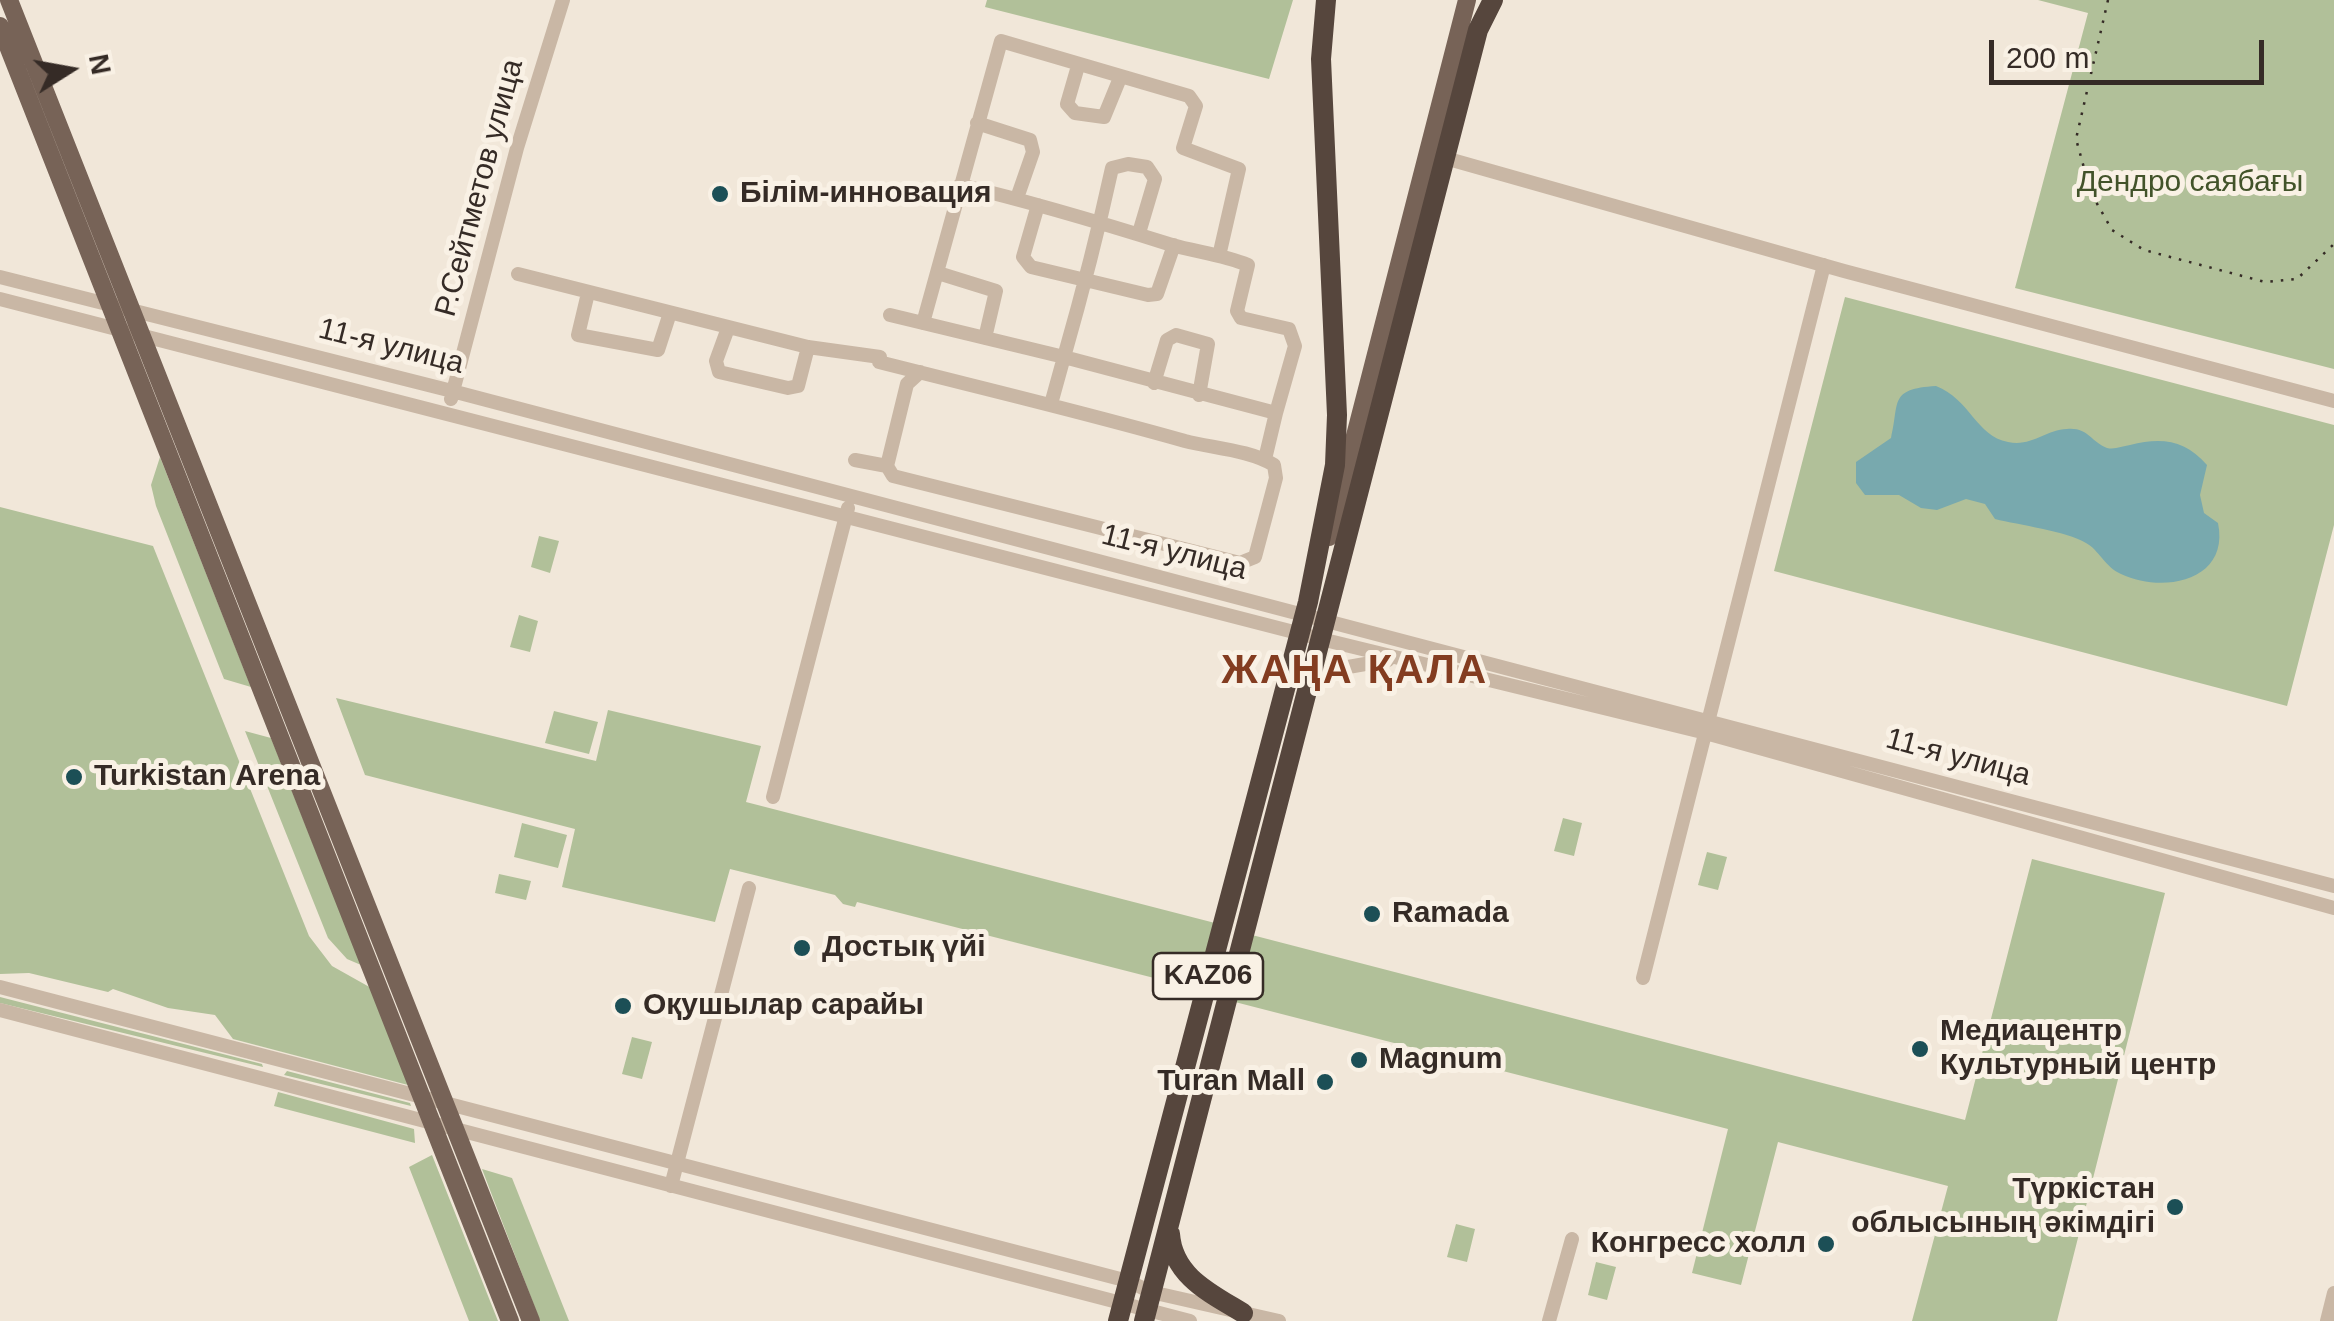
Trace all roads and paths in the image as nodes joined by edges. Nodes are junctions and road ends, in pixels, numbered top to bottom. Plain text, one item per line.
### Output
1 (9, 0) edge
2 (563, 0) edge
3 (1326, 0) edge
4 (1466, 0) edge
5 (1486, 0) edge
6 (1493, 0) edge
7 (0, 26) edge
8 (1478, 30) junction
9 (1078, 66) junction
10 (1120, 78) junction
11 (977, 123) junction
12 (1444, 158) junction
13 (960, 185) junction
14 (1017, 198) junction
15 (1038, 205) junction
16 (1100, 222) junction
17 (1139, 233) junction
18 (1174, 245) junction
19 (1220, 256) junction
20 (1824, 265) junction
21 (938, 273) junction
22 (518, 274) dead end
23 (0, 277) edge
24 (1087, 279) junction
25 (588, 293) junction
26 (0, 298) edge
27 (121, 308) junction
28 (670, 313) junction
29 (890, 315) dead end
30 (923, 323) junction
31 (728, 328) junction
32 (120, 330) junction
33 (141, 334) junction
34 (985, 338) junction
35 (808, 347) junction
36 (1064, 357) junction
37 (920, 372) junction
38 (1154, 383) junction
39 (452, 391) junction
40 (1199, 395) junction
41 (2334, 401) edge
42 (1051, 404) junction
43 (450, 412) junction
44 (1276, 413) junction
45 (1266, 459) junction
46 (855, 460) dead end
47 (887, 466) junction
48 (851, 498) junction
49 (846, 514) junction
50 (1304, 616) junction
51 (1324, 629) junction
52 (1401, 659) junction
53 (1304, 700) junction
54 (1704, 726) junction
55 (774, 798) dead end
56 (2334, 886) edge
57 (749, 888) dead end
58 (2334, 908) edge
59 (1642, 978) dead end
60 (0, 987) edge
61 (0, 1010) edge
62 (423, 1098) junction
63 (443, 1102) junction
64 (433, 1123) junction
65 (454, 1129) junction
66 (677, 1163) junction
67 (671, 1186) junction
68 (1169, 1220) junction
69 (1572, 1239) dead end
70 (1128, 1280) junction
71 (2334, 1293) edge
72 (1147, 1308) edge
73 (1120, 1312) edge
74 (1243, 1313) junction
75 (510, 1321) edge
76 (531, 1321) edge
77 (1190, 1321) edge
78 (1279, 1321) edge
79 (1549, 1321) edge
80 (2327, 1321) edge

1 - 27 main road
2 - 39 street, Р.Сейтметов улица
3 - 50 highway, KАZ06
4 - 50 main road, KАZ06
5 - 8 main road, KАZ06
6 - 8 highway, KАZ06
7 - 27 main road
8 - 12 highway, KАZ06
9 - 10 street
9 - 10 street
9 - 11 street
10 - 19 street
11 - 13 street
11 - 14 street
12 - 20 street
12 - 51 highway, KАZ06
13 - 14 street
13 - 21 street
14 - 15 street
15 - 16 street
15 - 24 street
16 - 17 street
16 - 17 street
16 - 24 street
17 - 18 street
18 - 19 street
18 - 24 street
19 - 44 street
20 - 41 street
20 - 54 street
21 - 30 street
21 - 34 street
22 - 25 street
23 - 27 street, 11-я улица
24 - 36 street
25 - 28 street
25 - 28 street
26 - 32 street, 11-я улица
27 - 32 main road
27 - 33 main road
27 - 39 street, 11-я улица
28 - 31 street
29 - 30 street
30 - 34 street
31 - 35 street
31 - 35 street
32 - 33 street, 11-я улица
32 - 62 main road
33 - 43 street, 11-я улица
33 - 63 main road
34 - 36 street
35 - 37 street
36 - 38 street
36 - 42 street
37 - 42 street
37 - 47 street
38 - 40 street
38 - 40 street
39 - 43 street, Р.Сейтметов улица
39 - 48 street, 11-я улица
40 - 44 street
42 - 45 street
43 - 49 street, 11-я улица
44 - 45 street
45 - 47 street
46 - 47 street
48 - 49 street
48 - 50 street, 11-я улица
49 - 50 street, 11-я улица
49 - 55 street
50 - 51 street, 11-я улица
50 - 70 highway, KАZ06
51 - 52 street, 11-я улица
51 - 53 highway, KАZ06
51 - 54 street, 11-я улица
52 - 53 street
52 - 54 street, 11-я улица
53 - 68 highway, KАZ06
54 - 56 street, 11-я улица
54 - 58 street, 11-я улица
54 - 59 street
57 - 66 street
60 - 62 street
61 - 64 street
62 - 63 street
62 - 64 main road
63 - 65 main road
63 - 66 street
64 - 65 street
64 - 75 main road
65 - 67 street
65 - 76 main road
66 - 67 street
66 - 70 street
67 - 73 street
68 - 72 highway, KАZ06
68 - 74 highway
69 - 79 street
70 - 72 street
70 - 73 highway, KАZ06
71 - 80 street
72 - 73 street
72 - 74 street
72 - 77 street
74 - 78 street

